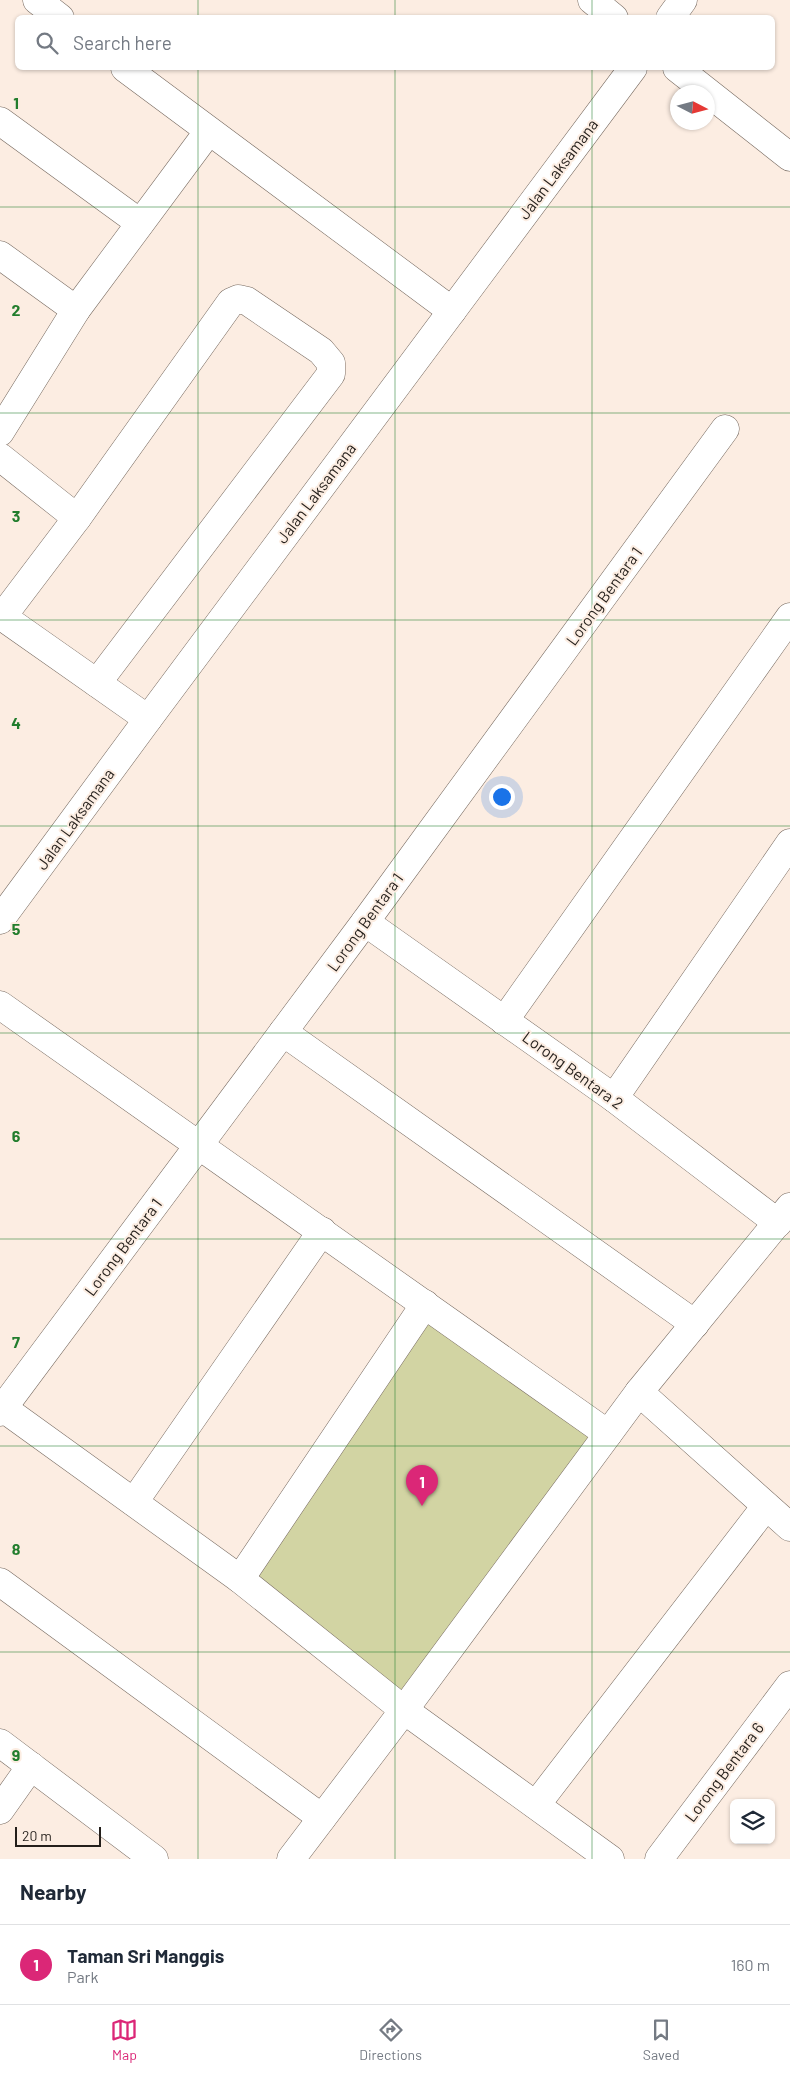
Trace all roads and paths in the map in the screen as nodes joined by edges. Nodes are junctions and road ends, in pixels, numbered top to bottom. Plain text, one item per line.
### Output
1 (37, 0) edge
2 (592, 0) edge
3 (683, 0) edge
4 (56, 15) edge
5 (610, 15) edge
6 (672, 15) edge
7 (128, 70) edge
8 (633, 70) edge
9 (680, 70) edge
10 (0, 121) edge
11 (208, 132) junction
12 (790, 157) edge
13 (140, 223) junction
14 (0, 254) edge
15 (76, 310) junction
16 (452, 312) junction
17 (726, 429) dead end
18 (0, 432) edge
19 (0, 457) edge
20 (77, 518) junction
21 (1, 616) edge
22 (790, 617) edge
23 (97, 683) junction
24 (148, 719) junction
25 (790, 843) edge
26 (0, 920) edge
27 (365, 922) junction
28 (0, 1005) edge
29 (504, 1021) junction
30 (283, 1032) junction
31 (614, 1098) junction
32 (199, 1145) junction
33 (784, 1215) edge
34 (322, 1231) junction
35 (425, 1304) junction
36 (695, 1324) junction
37 (639, 1392) junction
38 (2, 1410) edge
39 (608, 1434) junction
40 (134, 1502) junction
41 (766, 1506) junction
42 (790, 1527) edge
43 (240, 1579) junction
44 (0, 1582) edge
45 (790, 1685) edge
46 (404, 1710) junction
47 (0, 1743) edge
48 (31, 1766) junction
49 (536, 1805) junction
50 (0, 1810) edge
51 (322, 1818) junction
52 (154, 1859) edge
53 (291, 1859) edge
54 (610, 1859) edge
55 (658, 1859) edge

1 - 4 street
2 - 5 street
3 - 6 street
7 - 11 street
8 - 16 street, Jalan Laksamana
9 - 12 street
10 - 13 street
11 - 13 street
11 - 16 street
13 - 15 street
14 - 15 street
15 - 18 street
16 - 24 street, Jalan Laksamana
17 - 27 street, Lorong Bentara 1
19 - 20 street
20 - 21 street
20 - 23 street
21 - 23 street
22 - 29 street
23 - 24 street
24 - 26 street, Jalan Laksamana
25 - 31 street
27 - 29 street, Lorong Bentara 2
27 - 30 street, Lorong Bentara 1
28 - 32 street
29 - 31 street, Lorong Bentara 2
30 - 32 street, Lorong Bentara 1
30 - 36 street
31 - 33 street, Lorong Bentara 2
32 - 34 street
32 - 38 street, Lorong Bentara 1
33 - 36 street
34 - 35 street
34 - 40 street
35 - 39 street
35 - 43 street
36 - 37 street
37 - 39 street
37 - 41 street
38 - 40 street
39 - 46 street
40 - 43 street
41 - 42 street
41 - 49 street
43 - 46 street
44 - 51 street
45 - 55 street, Lorong Bentara 6
46 - 49 street
46 - 51 street
47 - 48 street
48 - 50 street
48 - 52 street
49 - 54 street
51 - 53 street

